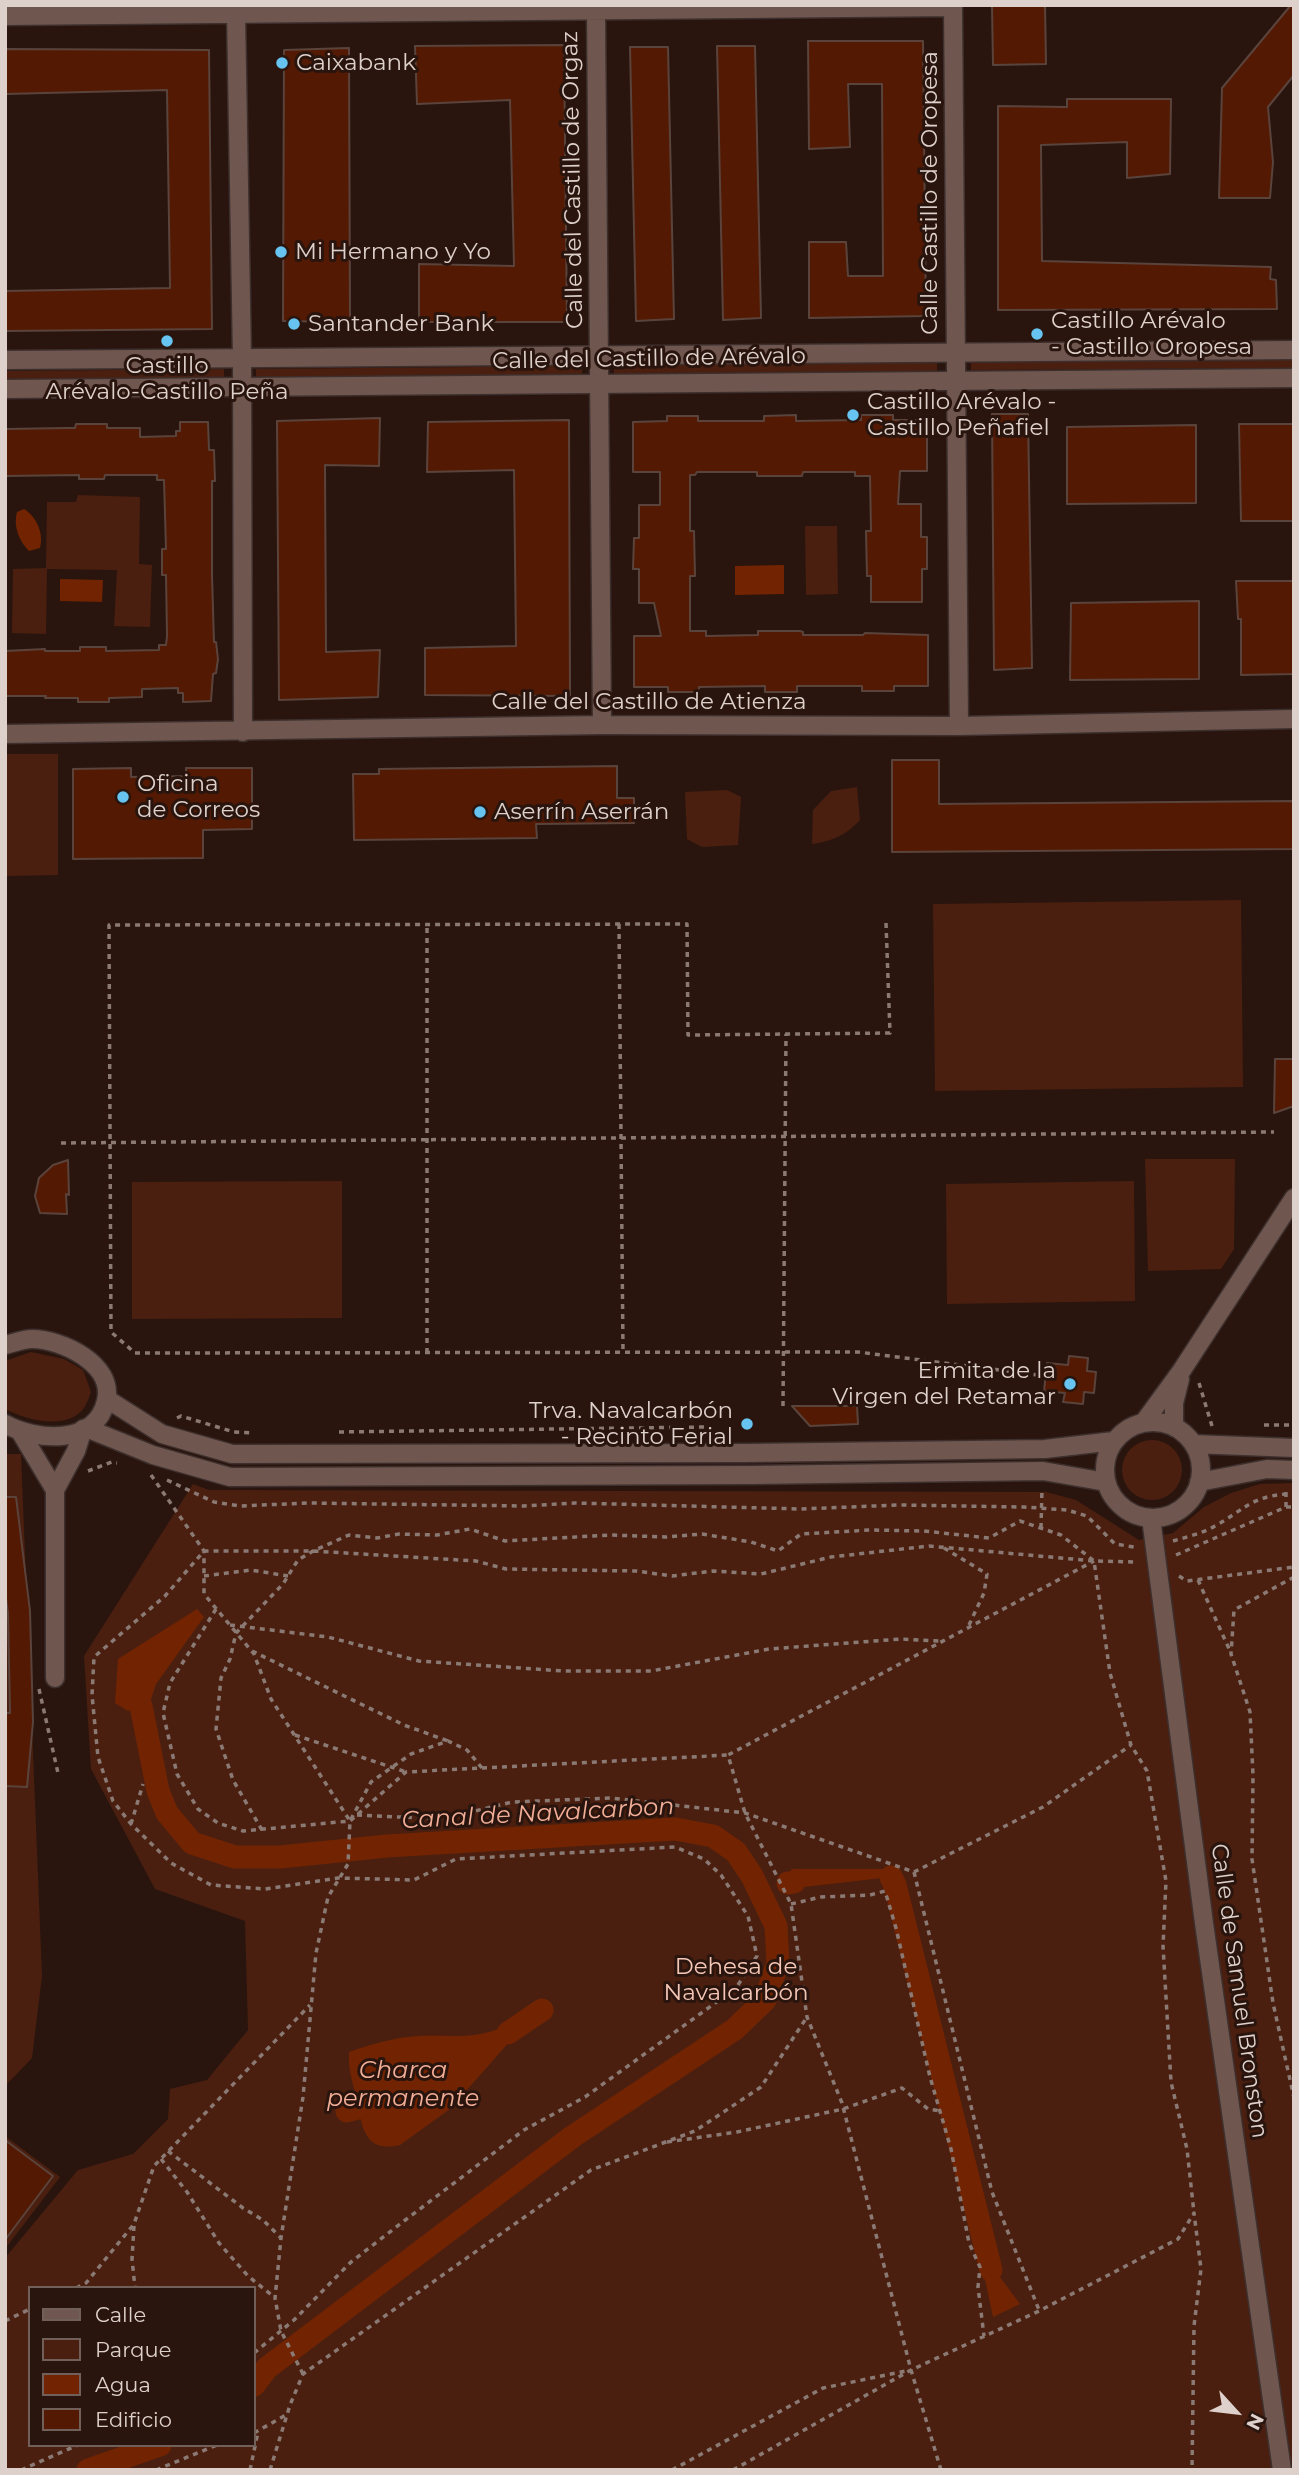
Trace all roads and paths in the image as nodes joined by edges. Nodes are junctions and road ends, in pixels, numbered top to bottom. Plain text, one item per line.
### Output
1 (953, 6) edge
2 (596, 12) junction
3 (236, 13) junction
4 (5, 16) edge
5 (1294, 350) edge
6 (956, 352) junction
7 (600, 354) junction
8 (243, 358) junction
9 (5, 360) edge
10 (1294, 379) edge
11 (956, 380) junction
12 (598, 384) junction
13 (242, 387) junction
14 (5, 389) edge
15 (1294, 719) edge
16 (602, 725) junction
17 (958, 726) junction
18 (243, 732) junction
19 (5, 734) edge
20 (886, 923) dead end
21 (619, 924) junction
22 (428, 925) junction
23 (786, 1033) junction
24 (1274, 1132) dead end
25 (786, 1136) junction
26 (620, 1138) junction
27 (427, 1139) junction
28 (61, 1143) dead end
29 (109, 1143) junction
30 (1294, 1198) edge
31 (5, 1345) edge
32 (623, 1352) junction
33 (784, 1352) junction
34 (427, 1353) junction
35 (1182, 1370) junction
36 (1046, 1376) dead end
37 (107, 1399) junction
38 (783, 1406) dead end
39 (1144, 1422) junction
40 (1294, 1425) edge
41 (1225, 1426) dead end
42 (1264, 1426) dead end
43 (1174, 1427) junction
44 (13, 1429) edge
45 (85, 1429) junction
46 (257, 1433) dead end
47 (334, 1433) dead end
48 (162, 1434) junction
49 (1114, 1441) junction
50 (1193, 1444) junction
51 (1294, 1448) edge
52 (705, 1454) junction
53 (124, 1464) dead end
54 (1294, 1470) edge
55 (82, 1482) dead end
56 (1106, 1482) junction
57 (1199, 1482) junction
58 (55, 1490) junction
59 (1286, 1507) junction
60 (1294, 1507) edge
61 (1151, 1518) junction
62 (943, 1547) junction
63 (204, 1551) junction
64 (313, 1551) junction
65 (1156, 1554) junction
66 (1094, 1561) junction
67 (1294, 1567) edge
68 (204, 1576) junction
69 (288, 1576) junction
70 (1294, 1577) edge
71 (1198, 1580) junction
72 (216, 1609) junction
73 (230, 1625) junction
74 (242, 1627) junction
75 (968, 1627) junction
76 (236, 1633) junction
77 (942, 1641) junction
78 (250, 1650) junction
79 (1231, 1654) junction
80 (55, 1678) dead end
81 (293, 1735) junction
82 (448, 1741) junction
83 (1131, 1745) junction
84 (728, 1755) junction
85 (391, 1768) junction
86 (482, 1768) junction
87 (406, 1772) junction
88 (143, 1784) dead end
89 (745, 1813) junction
90 (357, 1815) junction
91 (349, 1821) junction
92 (131, 1824) junction
93 (262, 1830) junction
94 (914, 1872) junction
95 (338, 1878) junction
96 (791, 1904) junction
97 (310, 2005) junction
98 (807, 2017) junction
99 (1294, 2098) edge
100 (843, 2109) junction
101 (941, 2111) junction
102 (658, 2143) junction
103 (168, 2151) junction
104 (161, 2159) junction
105 (1194, 2213) junction
106 (134, 2224) junction
107 (281, 2238) junction
108 (80, 2286) edge
109 (135, 2286) edge
110 (275, 2298) junction
111 (28, 2310) edge
112 (1039, 2311) junction
113 (5, 2320) edge
114 (281, 2331) junction
115 (984, 2336) junction
116 (256, 2351) edge
117 (911, 2370) junction
118 (303, 2374) junction
119 (286, 2415) junction
120 (256, 2432) edge
121 (73, 2447) edge
122 (212, 2447) edge
123 (254, 2447) edge
124 (21, 2470) edge
125 (156, 2470) edge
126 (250, 2470) edge
127 (270, 2470) edge
128 (671, 2470) edge
129 (733, 2470) edge
130 (941, 2470) edge
131 (1192, 2470) edge
132 (1282, 2470) edge

1 - 2 street
1 - 6 street, Calle Castillo de Oropesa
2 - 3 street
2 - 7 street, Calle del Castillo de Orgaz
3 - 4 street
3 - 8 street
5 - 6 street, Calle del Castillo de Arévalo
6 - 7 street, Calle del Castillo de Arévalo
6 - 11 street, Calle Castillo de Oropesa
7 - 8 street, Calle del Castillo de Arévalo
7 - 12 street, Calle del Castillo de Orgaz
8 - 9 street, Calle del Castillo de Arévalo
8 - 13 street
10 - 11 street, Calle del Castillo de Arévalo
11 - 12 street, Calle del Castillo de Arévalo
11 - 17 street, Calle Castillo de Oropesa
12 - 13 street, Calle del Castillo de Arévalo
12 - 16 street, Calle del Castillo de Orgaz
13 - 14 street, Calle del Castillo de Arévalo
13 - 18 street
15 - 17 street, Calle del Castillo de Atienza
16 - 17 street, Calle del Castillo de Atienza
16 - 18 street, Calle del Castillo de Atienza
18 - 19 street, Calle del Castillo de Atienza
20 - 23 path
21 - 22 path
21 - 23 path
21 - 26 path
22 - 27 path
22 - 29 path
23 - 25 path
24 - 25 path
25 - 26 path
25 - 33 path
26 - 27 path
26 - 32 path
27 - 29 path
27 - 34 path
28 - 29 path
29 - 34 path
30 - 35 street
31 - 37 street
32 - 33 path
32 - 34 path
33 - 36 path
33 - 38 path
35 - 39 street
35 - 41 path
35 - 43 street
37 - 45 street
37 - 48 street
39 - 43 street
39 - 49 street
40 - 42 path
43 - 50 street
44 - 45 street
44 - 58 street
45 - 56 street
45 - 58 street
46 - 48 path
47 - 52 path
48 - 52 street
49 - 52 street
49 - 56 street
50 - 51 street
50 - 57 street
53 - 55 path
54 - 57 street
56 - 61 street
57 - 61 street
58 - 80 street
59 - 60 path
59 - 65 path
59 - 65 path
61 - 65 street, Calle de Samuel Bronston
62 - 64 path
62 - 66 path
62 - 75 path
63 - 64 path
63 - 65 path
63 - 68 path
63 - 92 path
64 - 66 path
64 - 69 path
65 - 66 path
65 - 71 path
65 - 132 street, Calle de Samuel Bronston
66 - 75 path
66 - 83 path
67 - 71 path
68 - 69 path
68 - 72 path
69 - 74 path
70 - 79 path
71 - 79 path
72 - 73 path
72 - 93 path
73 - 74 path
73 - 76 path
74 - 76 path
74 - 77 path
75 - 77 path
76 - 78 path
76 - 93 path
77 - 84 path
78 - 81 path
78 - 82 path
79 - 99 path
81 - 85 path
81 - 91 path
82 - 85 path
82 - 86 path
83 - 94 path
83 - 105 path
84 - 86 path
84 - 89 path
85 - 87 path
85 - 91 path
86 - 87 path
87 - 90 path
88 - 92 path
89 - 90 path
89 - 94 path
89 - 96 path
90 - 91 path
91 - 93 path
91 - 95 path
92 - 95 path
94 - 112 path
95 - 97 path
95 - 114 path
96 - 98 path
96 - 101 path
97 - 103 path
97 - 107 path
98 - 100 path
98 - 102 path
100 - 101 path
100 - 102 path
100 - 117 path
101 - 115 path
102 - 118 path
103 - 104 path
103 - 107 path
104 - 106 path
104 - 110 path
105 - 112 path
105 - 131 path
106 - 108 path
106 - 109 path
107 - 110 path
110 - 114 path
111 - 113 path
112 - 115 path
114 - 116 path
114 - 118 path
115 - 117 path
117 - 128 path
117 - 129 path
117 - 130 path
118 - 119 path
119 - 120 path
119 - 127 path
121 - 124 path
122 - 125 path
123 - 126 path

